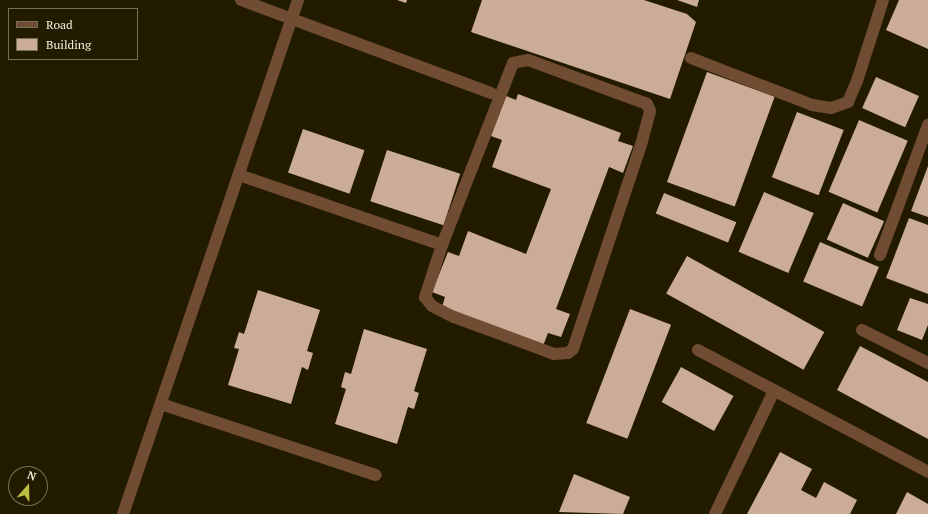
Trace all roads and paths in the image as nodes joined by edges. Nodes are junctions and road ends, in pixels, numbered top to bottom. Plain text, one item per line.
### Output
1 (240, 0) edge
2 (298, 0) edge
3 (883, 0) edge
4 (292, 20) junction
5 (691, 58) dead end
6 (491, 92) dead end
7 (928, 125) edge
8 (239, 175) junction
9 (442, 245) junction
10 (880, 256) dead end
11 (862, 330) dead end
12 (698, 350) dead end
13 (928, 363) edge
14 (774, 391) junction
15 (161, 404) junction
16 (928, 472) edge
17 (376, 475) dead end
18 (123, 514) edge
19 (715, 514) edge

1 - 4 street
2 - 4 street
3 - 5 street
4 - 6 street
4 - 8 street
7 - 10 street
8 - 9 street
8 - 15 street
9 - 9 street
11 - 13 street
12 - 14 street
14 - 16 street
14 - 19 street
15 - 17 street
15 - 18 street

